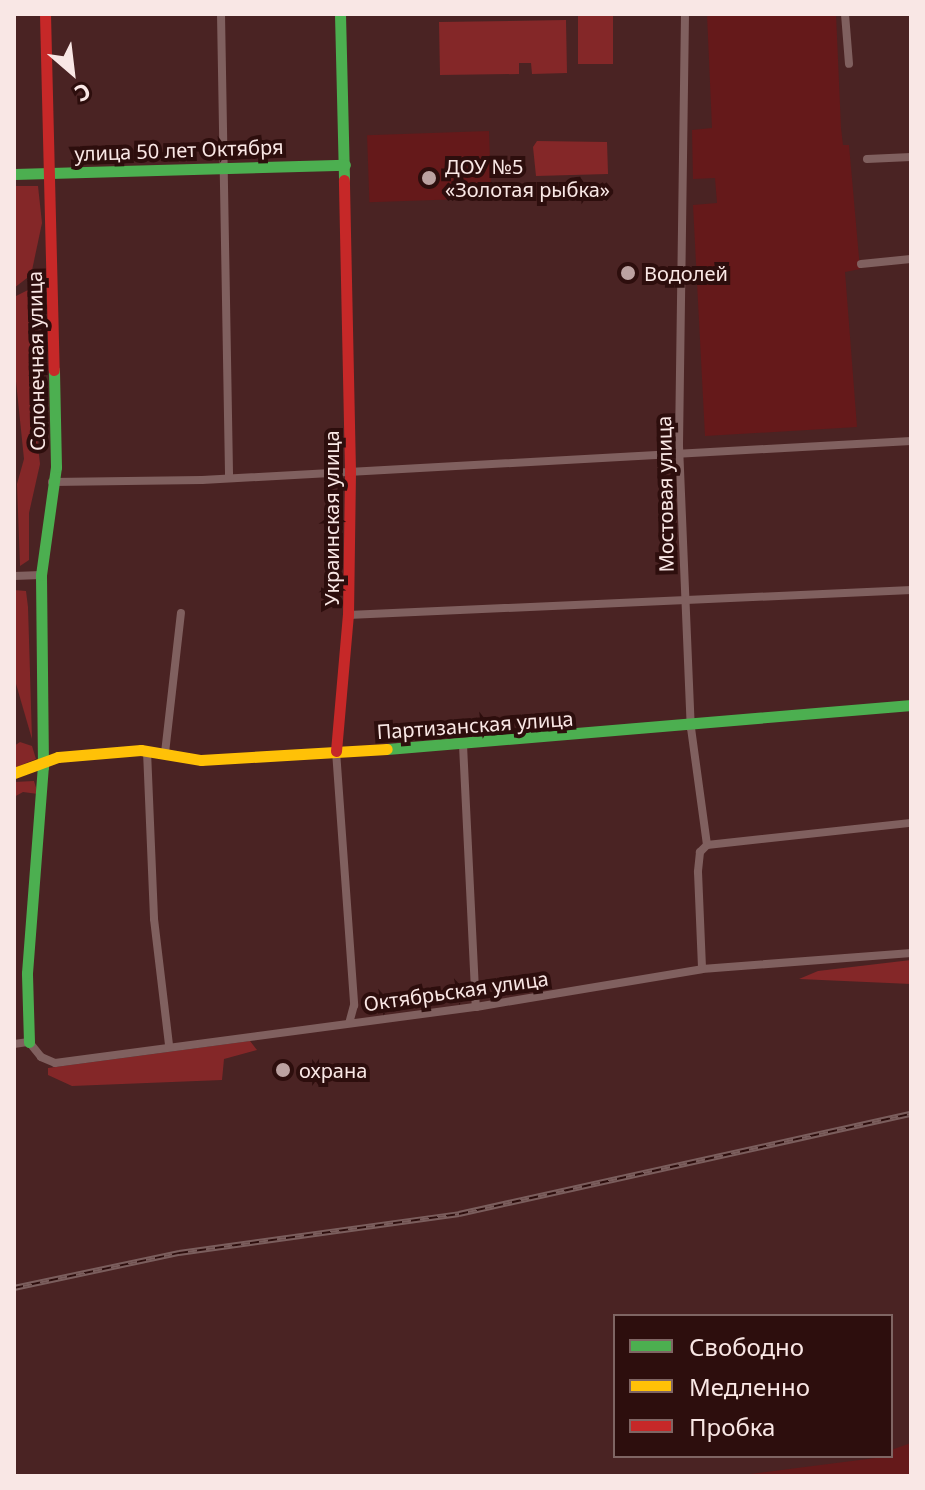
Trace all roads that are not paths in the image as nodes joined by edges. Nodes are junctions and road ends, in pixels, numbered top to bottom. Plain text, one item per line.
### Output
1 (45, 14) edge
2 (221, 14) edge
3 (340, 14) edge
4 (685, 14) edge
5 (845, 14) edge
6 (849, 64) dead end
7 (911, 157) edge
8 (867, 159) dead end
9 (222, 165) junction
10 (345, 165) junction
11 (50, 173) junction
12 (14, 174) edge
13 (911, 259) edge
14 (861, 264) dead end
15 (911, 441) edge
16 (680, 454) junction
17 (350, 471) junction
18 (229, 475) junction
19 (52, 482) junction
20 (41, 575) junction
21 (14, 576) edge
22 (911, 590) edge
23 (683, 600) junction
24 (181, 613) dead end
25 (348, 615) junction
26 (911, 705) edge
27 (691, 728) junction
28 (463, 745) junction
29 (147, 751) junction
30 (336, 751) junction
31 (165, 753) junction
32 (43, 767) junction
33 (14, 773) edge
34 (911, 823) edge
35 (707, 845) junction
36 (911, 953) edge
37 (702, 969) junction
38 (476, 1007) junction
39 (350, 1020) junction
40 (29, 1042) junction
41 (14, 1044) edge
42 (169, 1045) junction

1 - 11 street, Солонечная улица
2 - 9 street
3 - 10 street, Украинская улица
4 - 16 street, Мостовая улица
5 - 6 street
7 - 8 street
9 - 10 street, улица 50 лет Октября
9 - 11 street, улица 50 лет Октября
9 - 18 street
10 - 17 street, Украинская улица
11 - 12 street, улица 50 лет Октября
11 - 19 street, Солонечная улица
13 - 14 street
15 - 16 street
16 - 17 street
16 - 23 street, Мостовая улица
17 - 18 street
17 - 25 street, Украинская улица
18 - 19 street
19 - 20 street, Солонечная улица
20 - 21 street
20 - 32 street, Солонечная улица
22 - 23 street
23 - 25 street
23 - 27 street, Мостовая улица
24 - 31 street
25 - 30 street, Украинская улица
26 - 27 street, Партизанская улица
27 - 28 street, Партизанская улица
27 - 35 street, Мостовая улица
28 - 30 street, Партизанская улица
28 - 38 street
29 - 31 street, Партизанская улица
29 - 32 street, Партизанская улица
29 - 42 street
30 - 31 street, Партизанская улица
30 - 39 street, Украинская улица
32 - 33 street, Партизанская улица
32 - 40 street, Солонечная улица
34 - 35 street
35 - 37 street, Мостовая улица
36 - 37 street, Октябрьская улица
37 - 38 street, Октябрьская улица
38 - 39 street, Октябрьская улица
39 - 42 street, Октябрьская улица
40 - 41 street
40 - 42 street, Октябрьская улица

